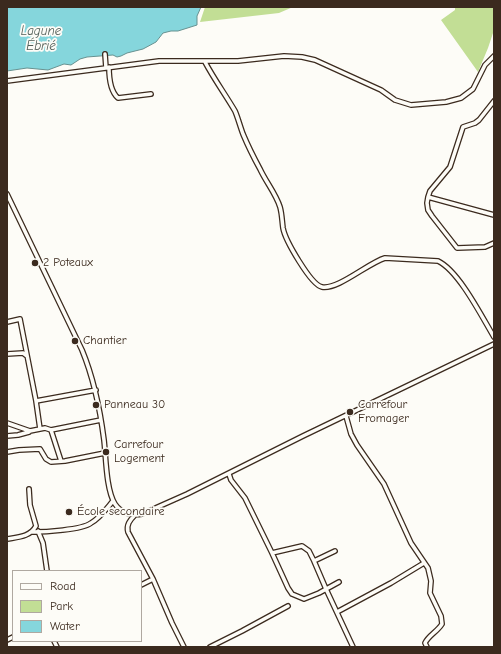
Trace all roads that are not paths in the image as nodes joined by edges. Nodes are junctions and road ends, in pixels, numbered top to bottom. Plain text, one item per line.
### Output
1 (105, 54) dead end
2 (494, 57) edge
3 (205, 62) junction
4 (107, 67) junction
5 (7, 81) edge
6 (151, 94) dead end
7 (494, 100) edge
8 (7, 194) edge
9 (428, 197) junction
10 (494, 215) edge
11 (494, 243) edge
12 (7, 322) edge
13 (494, 337) edge
14 (494, 344) edge
15 (7, 354) edge
16 (27, 356) junction
17 (96, 390) junction
18 (36, 401) junction
19 (346, 416) junction
20 (101, 420) junction
21 (7, 423) edge
22 (40, 429) junction
23 (50, 430) junction
24 (30, 431) junction
25 (7, 436) edge
26 (7, 452) edge
27 (106, 454) junction
28 (61, 460) junction
29 (229, 474) junction
30 (29, 489) dead end
31 (113, 500) junction
32 (135, 515) junction
33 (36, 526) junction
34 (32, 532) junction
35 (39, 532) junction
36 (7, 539) edge
37 (335, 552) dead end
38 (272, 553) junction
39 (314, 561) junction
40 (424, 563) junction
41 (47, 570) edge
42 (153, 579) junction
43 (339, 582) dead end
44 (142, 584) edge
45 (326, 589) junction
46 (288, 606) dead end
47 (337, 612) junction
48 (184, 647) edge
49 (210, 647) edge
50 (353, 647) edge
51 (426, 647) edge

1 - 4 street
2 - 3 street
3 - 4 street
3 - 13 street
4 - 5 street
4 - 6 street
7 - 9 street
8 - 17 street
9 - 10 street
9 - 11 street
12 - 16 street
14 - 19 street
15 - 16 street
16 - 18 street
17 - 18 street
17 - 20 street
18 - 22 street
19 - 29 street
19 - 40 street
20 - 23 street
20 - 27 street
21 - 24 street
22 - 23 street
22 - 24 street
23 - 28 street
24 - 25 street
26 - 28 street
27 - 28 street
27 - 31 street
29 - 32 street
29 - 38 street
30 - 33 street
31 - 32 street
31 - 35 street
32 - 42 street
33 - 34 street
33 - 35 street
34 - 35 street
34 - 36 street
35 - 41 street
37 - 39 street
38 - 39 street
38 - 45 street
39 - 45 street
40 - 47 street
40 - 51 street
42 - 44 street
42 - 48 street
43 - 45 street
45 - 47 street
46 - 49 street
47 - 50 street

